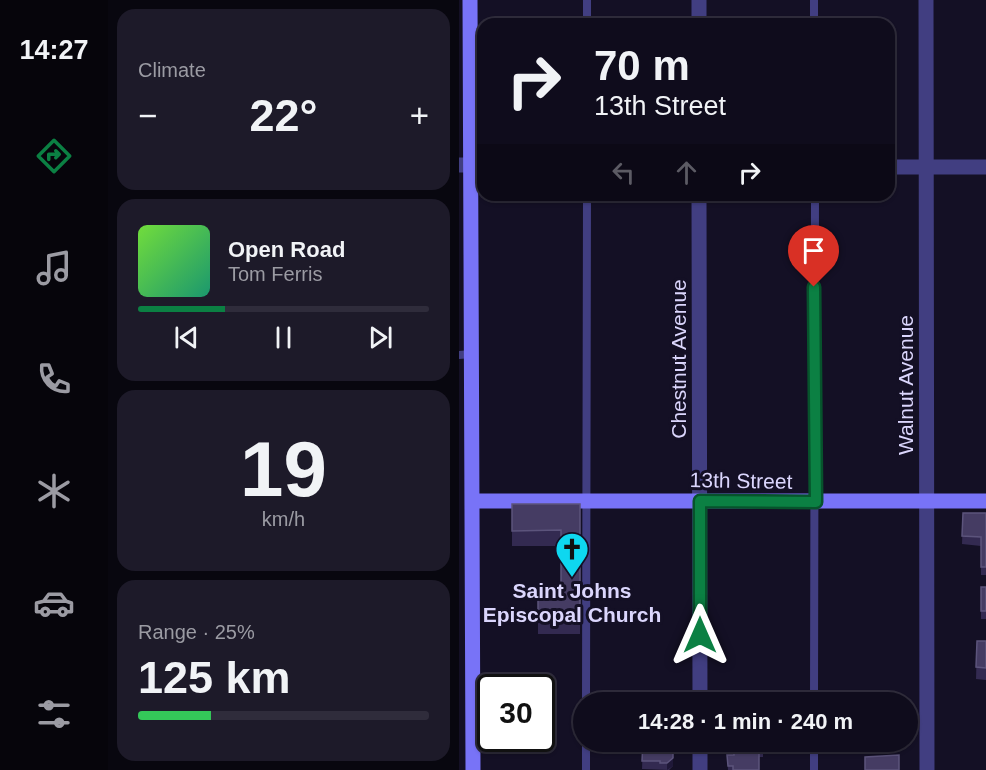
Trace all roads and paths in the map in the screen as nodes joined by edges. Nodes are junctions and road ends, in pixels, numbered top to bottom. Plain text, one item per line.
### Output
1 (469, 0) edge
2 (587, 0) edge
3 (699, 0) edge
4 (814, 0) edge
5 (926, 0) edge
6 (587, 18) edge
7 (699, 18) edge
8 (814, 18) edge
9 (471, 165) edge
10 (895, 167) edge
11 (926, 167) junction
12 (986, 167) edge
13 (587, 201) edge
14 (699, 201) edge
15 (815, 201) edge
16 (465, 354) edge
17 (465, 501) edge
18 (700, 501) junction
19 (927, 501) junction
20 (986, 501) edge
21 (585, 502) junction
22 (816, 502) junction
23 (586, 692) edge
24 (700, 692) edge
25 (814, 692) edge
26 (586, 752) edge
27 (700, 752) edge
28 (814, 752) edge
29 (473, 770) edge
30 (586, 770) edge
31 (700, 770) edge
32 (814, 770) edge
33 (927, 770) edge

1 - 9 main road
2 - 6 lane
3 - 7 street
4 - 8 lane
5 - 11 street, Walnut Avenue
9 - 16 main road
10 - 11 street
11 - 12 street
11 - 19 street, Walnut Avenue
13 - 21 lane
14 - 18 street, Chestnut Avenue
15 - 22 lane
16 - 17 main road
17 - 21 main road, 13th Street
17 - 29 main road
18 - 21 main road, 13th Street
18 - 22 main road, 13th Street
18 - 24 street, Chestnut Avenue
19 - 20 main road, 13th Street
19 - 22 main road, 13th Street
19 - 33 street, Walnut Avenue
21 - 23 lane
22 - 25 lane
26 - 30 lane
27 - 31 street
28 - 32 lane

